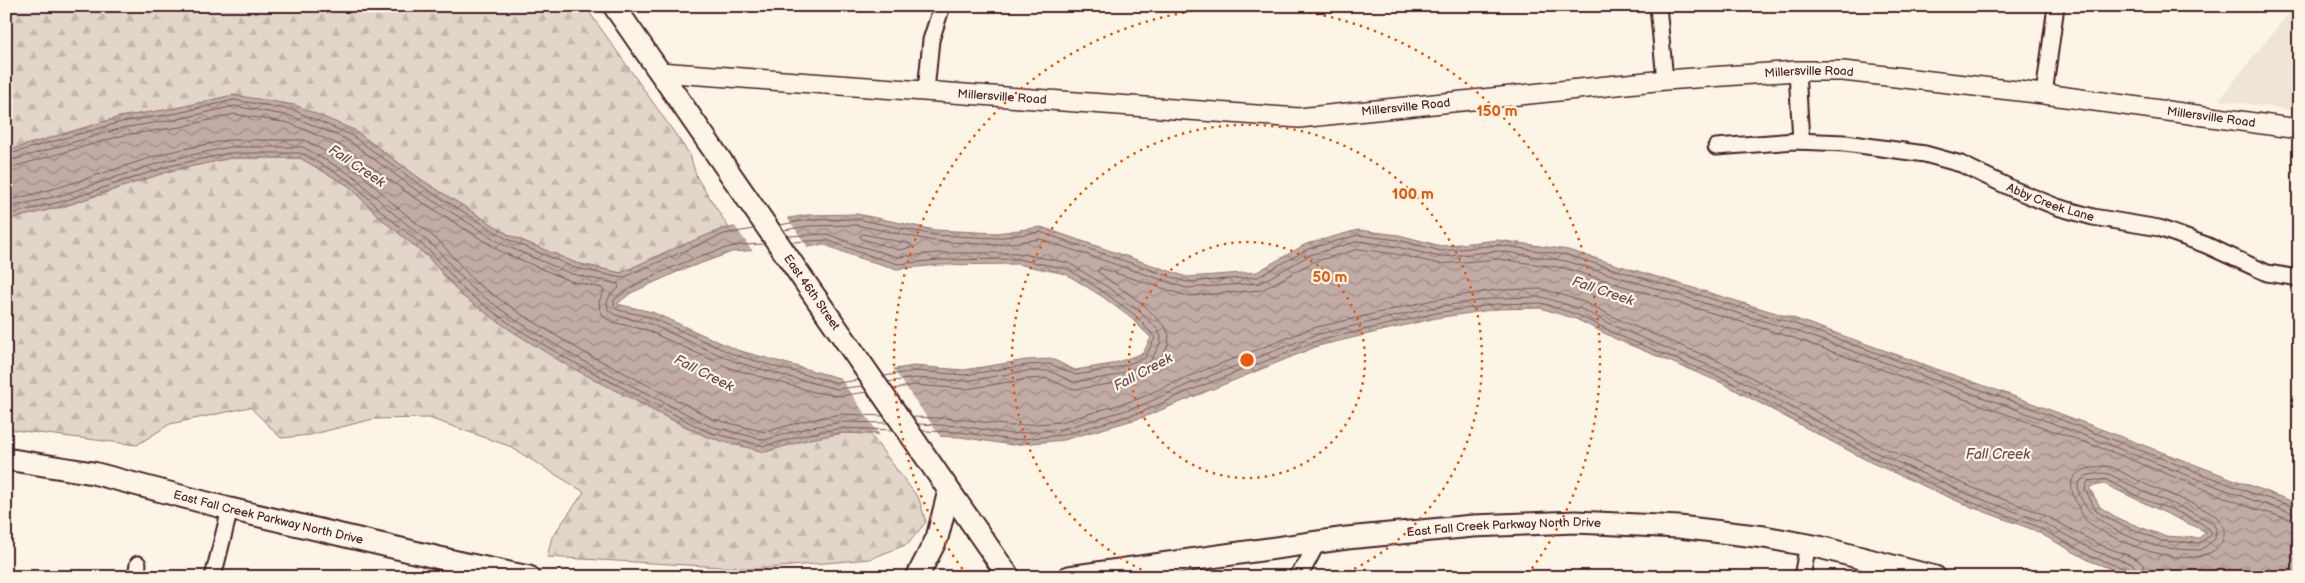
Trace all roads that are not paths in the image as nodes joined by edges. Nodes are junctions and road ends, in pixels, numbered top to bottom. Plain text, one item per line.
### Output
1 (614, 6) edge
2 (942, 6) edge
3 (1658, 6) edge
4 (2056, 6) edge
5 (1797, 71) junction
6 (659, 72) junction
7 (1665, 80) junction
8 (926, 91) junction
9 (2044, 94) junction
10 (2299, 129) edge
11 (1801, 141) junction
12 (1716, 147) dead end
13 (2299, 278) edge
14 (6, 459) edge
15 (949, 491) junction
16 (230, 509) junction
17 (1317, 543) junction
18 (1808, 544) junction
19 (213, 577) edge
20 (529, 577) edge
21 (917, 577) edge
22 (1009, 577) edge
23 (1069, 577) edge
24 (1296, 577) edge
25 (1802, 577) edge
26 (1935, 577) edge

1 - 6 main road, East 46th Street
2 - 8 street
3 - 7 street
4 - 9 street
5 - 7 street, Millersville Road
5 - 9 street, Millersville Road
5 - 11 street
6 - 8 street, Millersville Road
6 - 15 main road, East 46th Street
7 - 8 street, Millersville Road
9 - 10 street, Millersville Road
11 - 12 street, Abby Creek Lane
11 - 13 street, Abby Creek Lane
14 - 16 main road, East Fall Creek Parkway North Drive
15 - 21 main road
15 - 22 main road, East 46th Street
16 - 19 street
16 - 20 main road, East Fall Creek Parkway North Drive
17 - 18 main road, East Fall Creek Parkway North Drive
17 - 23 main road, East Fall Creek Parkway North Drive
17 - 24 street
18 - 25 street
18 - 26 main road, East Fall Creek Parkway North Drive

